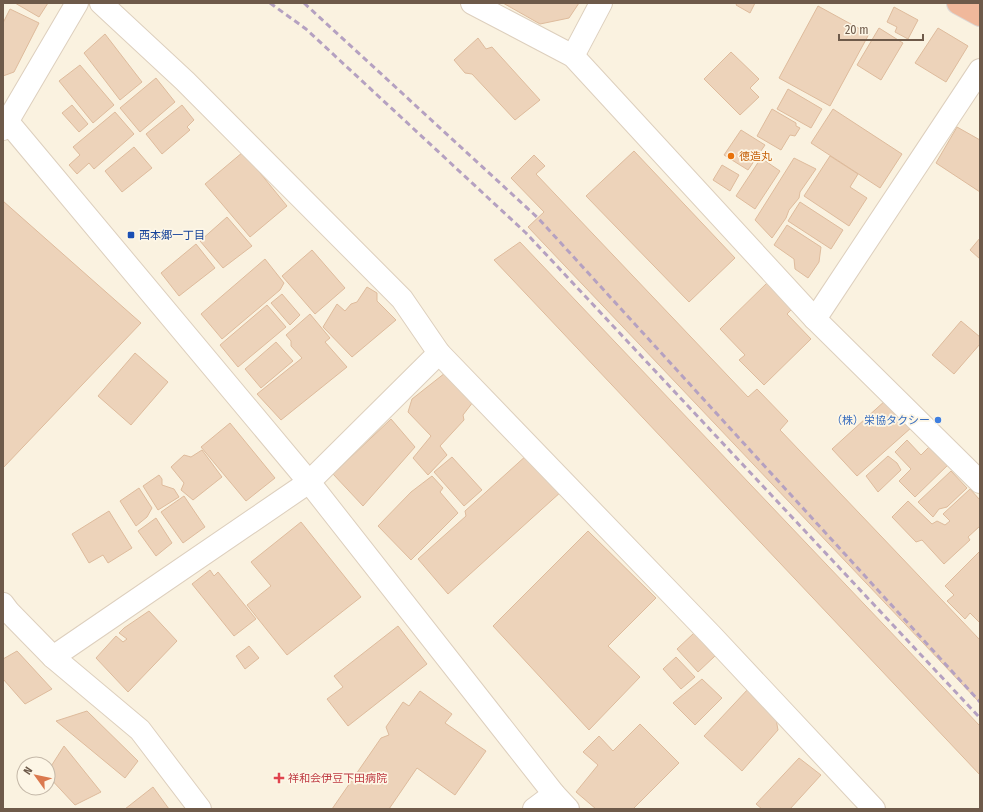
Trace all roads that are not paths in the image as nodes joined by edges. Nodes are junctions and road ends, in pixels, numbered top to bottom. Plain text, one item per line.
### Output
1 (77, 3) edge
2 (102, 3) edge
3 (472, 3) edge
4 (601, 3) edge
5 (958, 3) edge
6 (980, 15) edge
7 (573, 56) junction
8 (980, 70) edge
9 (5, 124) edge
10 (815, 319) junction
11 (438, 353) junction
12 (309, 482) junction
13 (980, 482) edge
14 (3, 604) edge
15 (53, 657) junction
16 (561, 801) edge
17 (200, 809) edge
18 (534, 809) edge
19 (874, 809) edge

1 - 9 street
2 - 11 street
3 - 7 street
4 - 7 street
5 - 6 highway
7 - 10 street
8 - 10 street
9 - 12 street
10 - 13 street
11 - 12 street
11 - 19 street
12 - 15 street
12 - 16 street
14 - 15 street
15 - 17 street
16 - 18 street

